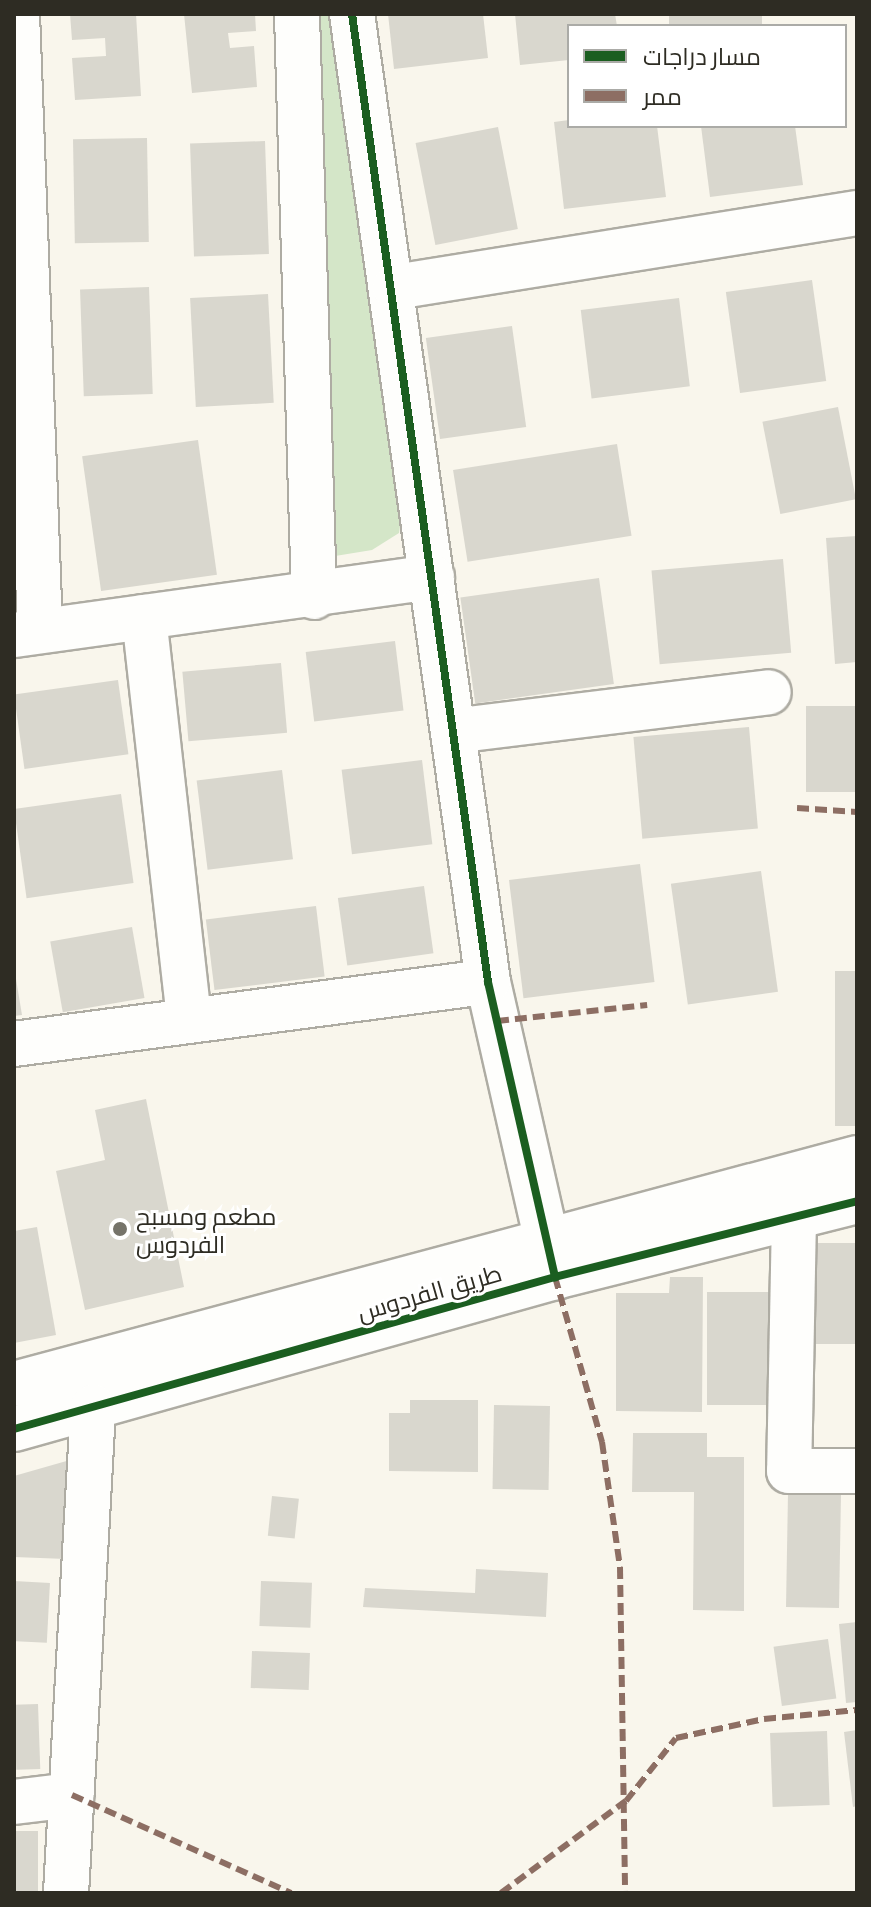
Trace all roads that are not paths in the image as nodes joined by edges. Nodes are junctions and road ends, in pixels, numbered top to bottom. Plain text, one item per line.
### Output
1 (17, 14) edge
2 (297, 14) edge
3 (352, 14) edge
4 (857, 213) edge
5 (395, 287) junction
6 (432, 577) junction
7 (314, 597) junction
8 (144, 617) junction
9 (27, 632) edge
10 (769, 692) dead end
11 (453, 731) junction
12 (488, 982) junction
13 (189, 1021) junction
14 (14, 1044) edge
15 (857, 1158) edge
16 (857, 1201) edge
17 (794, 1217) junction
18 (551, 1257) junction
19 (14, 1384) edge
20 (93, 1407) junction
21 (14, 1429) edge
22 (857, 1471) edge
23 (72, 1795) junction
24 (14, 1802) edge
25 (66, 1893) edge

1 - 9 street
2 - 7 street
3 - 5 street
4 - 5 street
5 - 6 street
6 - 7 street
6 - 11 street
7 - 8 street
8 - 9 street
8 - 13 street
10 - 11 street
11 - 12 street
12 - 13 street
12 - 18 street
13 - 14 street
15 - 18 street, طريق الفردوس
16 - 17 street, طريق الفردوس
17 - 18 street, طريق الفردوس
17 - 22 street
18 - 19 street, طريق الفردوس
18 - 20 street, طريق الفردوس
20 - 21 street, طريق الفردوس
20 - 23 street
23 - 24 street
23 - 25 street

